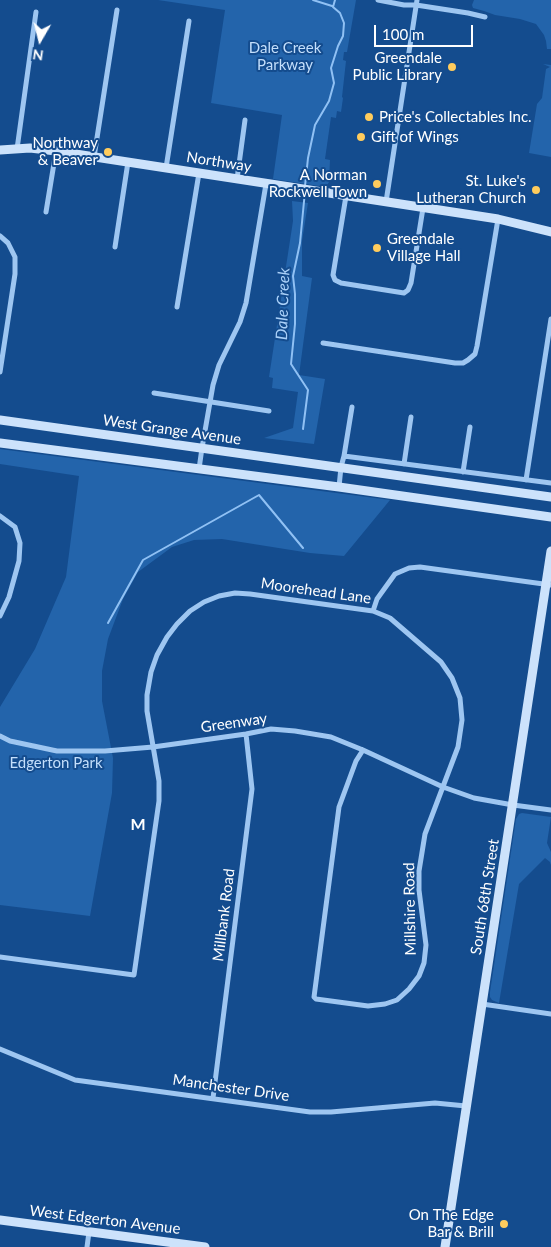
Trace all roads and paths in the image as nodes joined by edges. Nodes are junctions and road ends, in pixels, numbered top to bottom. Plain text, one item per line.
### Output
1 (378, 0) edge
2 (416, 3) edge
3 (117, 10) dead end
4 (36, 12) dead end
5 (485, 17) dead end
6 (188, 21) dead end
7 (246, 120) dead end
8 (17, 149) junction
9 (0, 150) edge
10 (56, 151) junction
11 (94, 158) junction
12 (128, 162) junction
13 (166, 168) junction
14 (199, 173) junction
15 (236, 179) junction
16 (266, 184) junction
17 (346, 196) junction
18 (386, 202) junction
19 (423, 208) junction
20 (46, 212) dead end
21 (498, 220) junction
22 (551, 232) edge
23 (0, 236) edge
24 (115, 247) dead end
25 (177, 307) dead end
26 (551, 319) edge
27 (323, 343) dead end
28 (1, 352) edge
29 (0, 372) edge
30 (154, 393) dead end
31 (210, 402) junction
32 (352, 407) dead end
33 (269, 411) dead end
34 (411, 417) dead end
35 (0, 420) edge
36 (470, 426) dead end
37 (0, 442) edge
38 (202, 448) junction
39 (344, 456) junction
40 (404, 464) junction
41 (341, 467) junction
42 (199, 469) junction
43 (463, 472) junction
44 (526, 480) junction
45 (551, 483) edge
46 (339, 487) junction
47 (551, 497) edge
48 (0, 516) edge
49 (551, 517) edge
50 (551, 551) edge
51 (548, 584) edge
52 (373, 611) junction
53 (0, 616) edge
54 (246, 734) junction
55 (0, 736) edge
56 (154, 747) junction
57 (363, 750) junction
58 (443, 787) junction
59 (513, 806) junction
60 (551, 810) edge
61 (0, 957) edge
62 (482, 1004) junction
63 (551, 1014) edge
64 (0, 1049) edge
65 (213, 1098) junction
66 (466, 1106) junction
67 (0, 1220) edge
68 (89, 1232) junction
69 (176, 1245) edge
70 (87, 1247) edge
71 (206, 1247) edge
72 (445, 1247) edge

1 - 2 street
2 - 5 street
2 - 18 street
3 - 11 street
4 - 8 street
6 - 13 street
7 - 15 street
8 - 9 street, Northway
8 - 10 street, Northway
10 - 11 street, Northway
10 - 20 street
11 - 12 street, Northway
12 - 13 street, Northway
12 - 24 street
13 - 14 street, Northway
14 - 15 street, Northway
14 - 25 street
15 - 16 street, Northway
16 - 17 street, Northway
16 - 31 street
17 - 18 street, Northway
17 - 19 street
18 - 19 street, Northway
19 - 21 street, Northway
21 - 22 street, Northway
21 - 27 street
23 - 28 street
26 - 44 street
28 - 29 street
30 - 31 street
31 - 33 street
31 - 38 street
32 - 39 street
34 - 40 street
35 - 38 street, West Grange Avenue
36 - 43 street
37 - 42 street
38 - 41 street, West Grange Avenue
38 - 42 street
39 - 40 street
39 - 41 street
40 - 43 street
41 - 46 street
41 - 47 street, West Grange Avenue
42 - 46 street
43 - 44 street
44 - 45 street
46 - 49 street
48 - 53 street
50 - 51 street, South 68th Street
51 - 52 street
51 - 59 street, South 68th Street
52 - 56 street, Moorehead Lane
52 - 58 street, Moorehead Lane
54 - 56 street, Greenway
54 - 57 street, Greenway
54 - 65 street, Millbank Road
55 - 56 street, Greenway
56 - 61 street, Moorehead Lane
57 - 58 street, Greenway
57 - 58 street, Millshire Road
58 - 59 street, Greenway
59 - 60 street, Greenway
59 - 62 street, South 68th Street
62 - 63 street
62 - 66 street, South 68th Street
64 - 65 street, Manchester Drive
65 - 66 street, Manchester Drive
66 - 72 street, South 68th Street
67 - 68 street, West Edgerton Avenue
68 - 69 street, West Edgerton Avenue
68 - 70 street
69 - 71 street, West Edgerton Avenue

